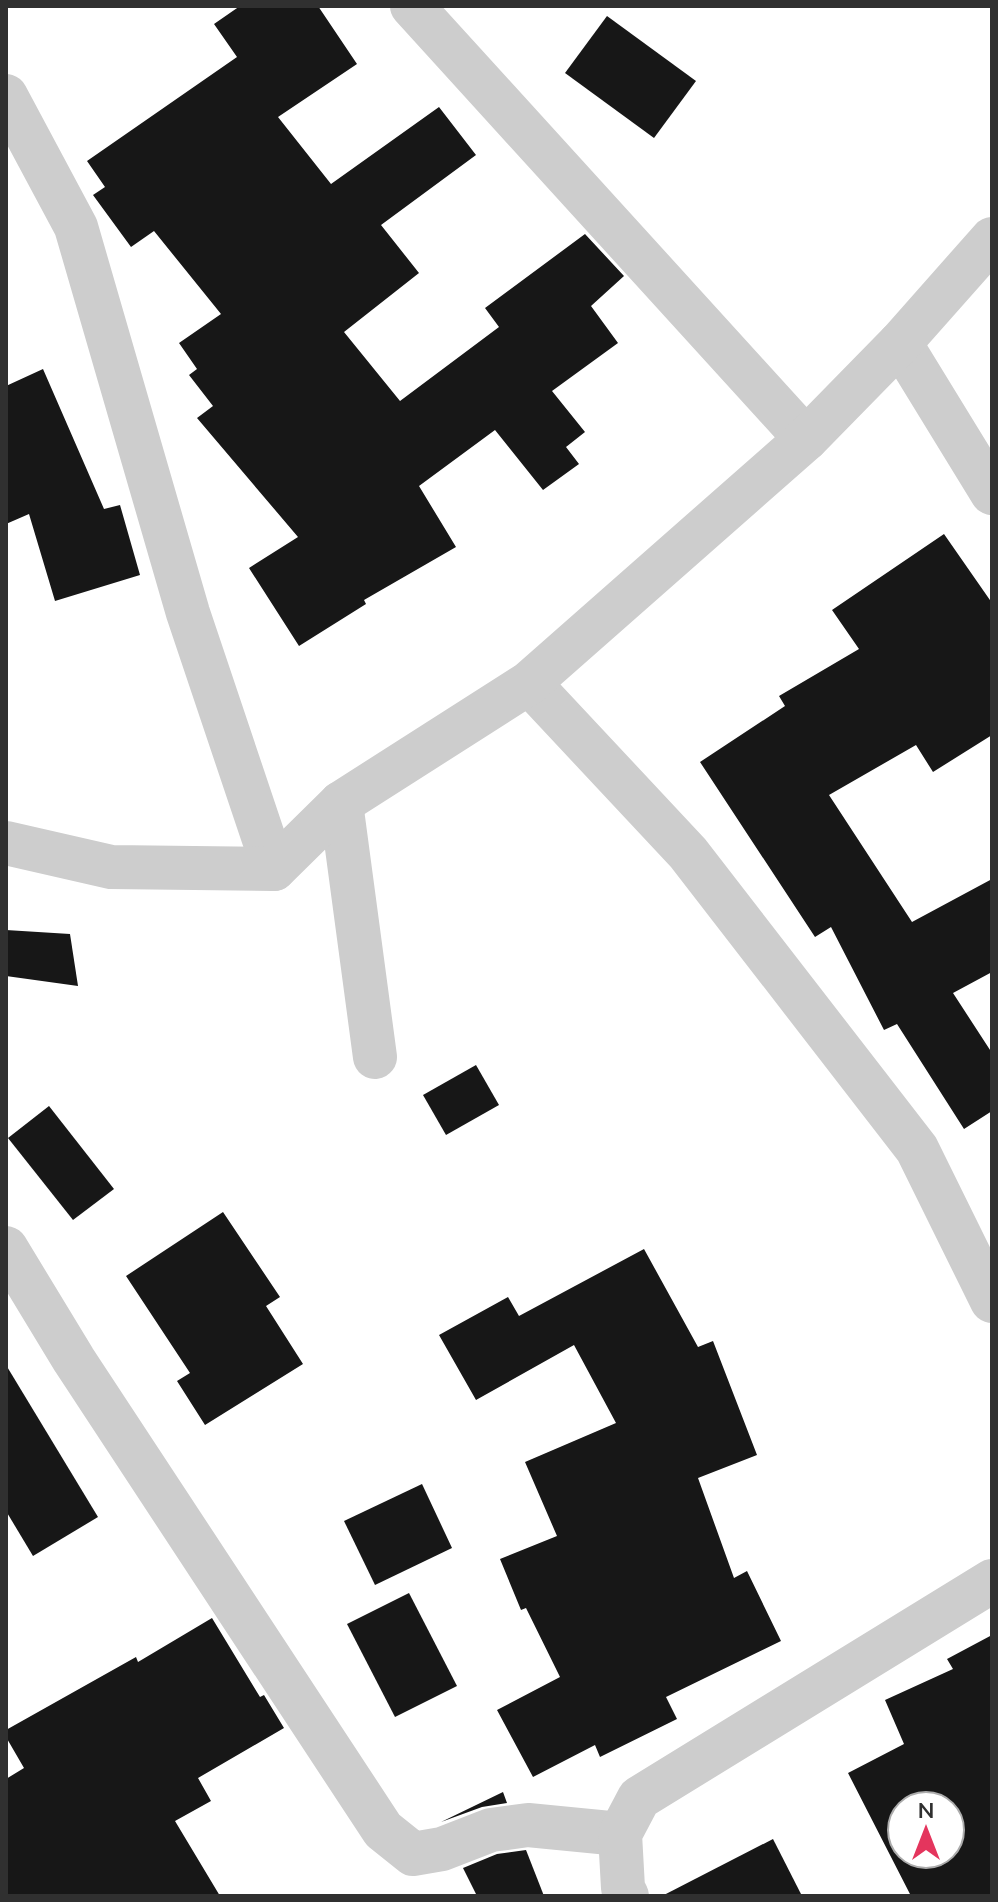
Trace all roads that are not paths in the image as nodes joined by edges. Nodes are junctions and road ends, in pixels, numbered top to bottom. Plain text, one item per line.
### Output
1 (412, 6) edge
2 (6, 96) edge
3 (992, 239) edge
4 (900, 343) junction
5 (806, 439) junction
6 (992, 493) edge
7 (529, 683) junction
8 (341, 803) junction
9 (6, 843) edge
10 (274, 869) junction
11 (375, 1057) dead end
12 (6, 1248) edge
13 (992, 1301) edge
14 (992, 1581) edge
15 (620, 1834) junction
16 (627, 1896) edge

1 - 5 street
2 - 10 street
3 - 4 street
4 - 5 street
4 - 6 street
5 - 7 street
7 - 8 street
7 - 13 street
8 - 10 street
8 - 11 street
9 - 10 street
12 - 15 street
14 - 15 street
15 - 16 street

